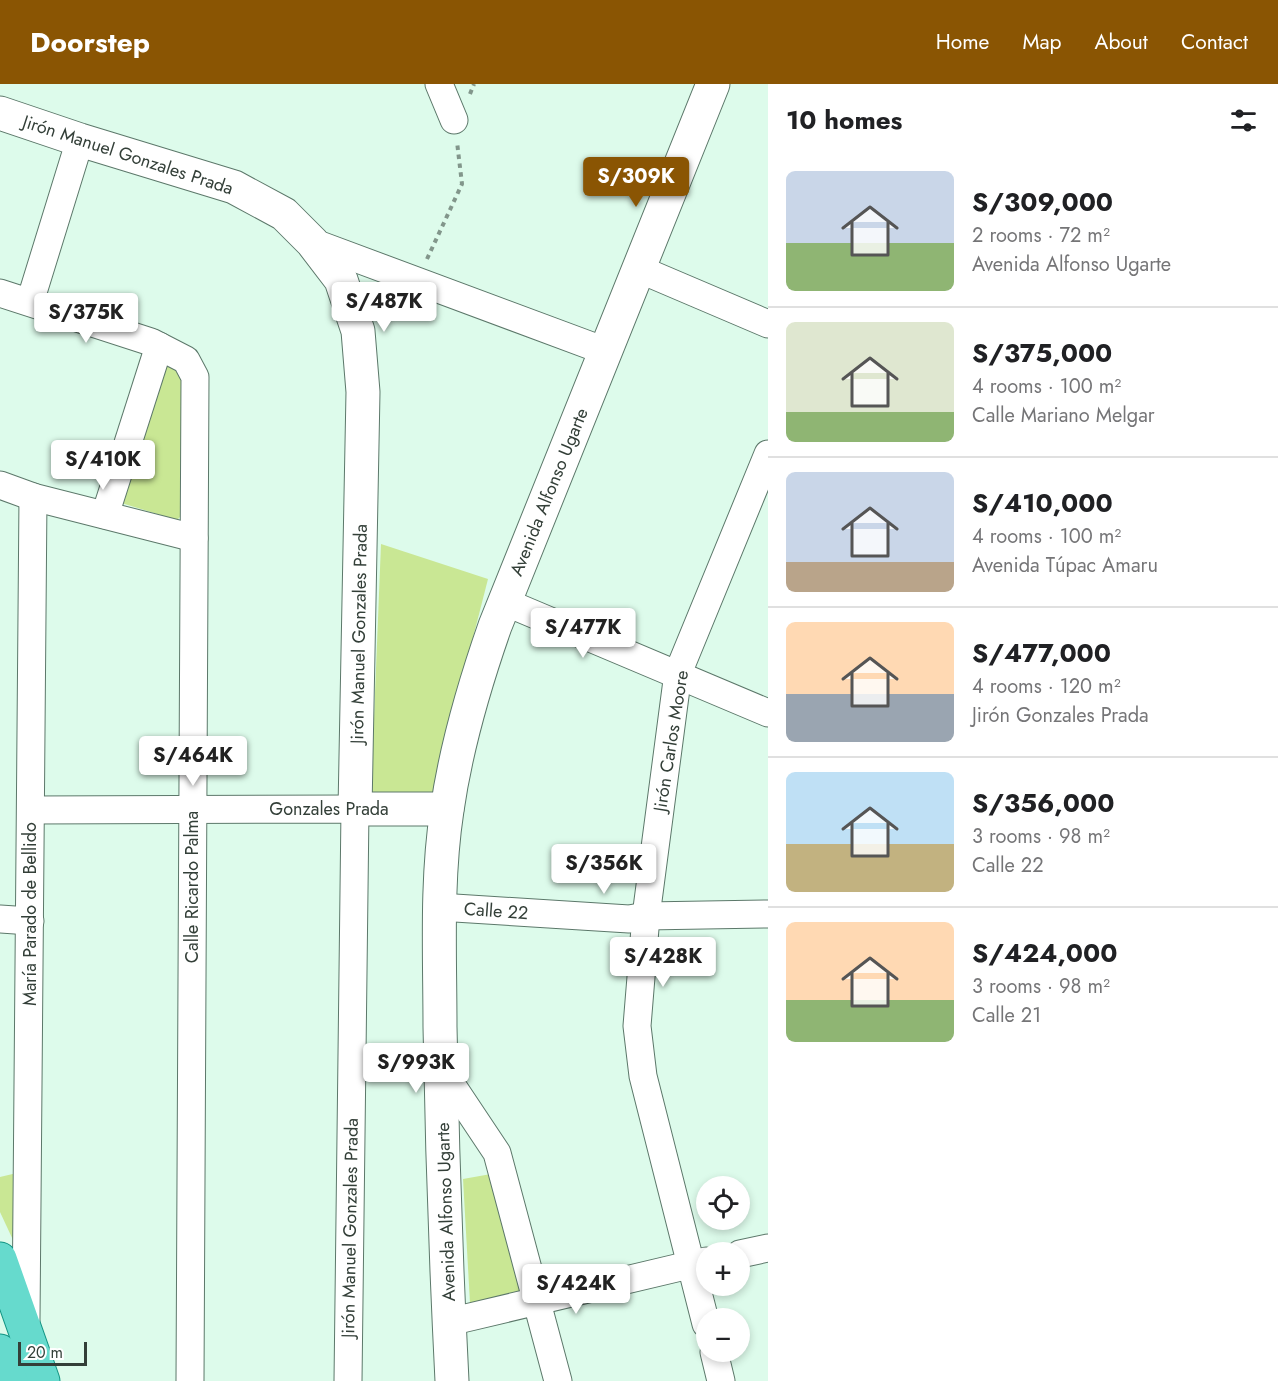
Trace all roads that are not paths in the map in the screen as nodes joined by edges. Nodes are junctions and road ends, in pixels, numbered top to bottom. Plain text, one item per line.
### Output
1 (439, 84) edge
2 (713, 84) edge
3 (0, 113) edge
4 (454, 120) road end
5 (80, 140) junction
6 (312, 242) junction
7 (639, 269) junction
8 (0, 292) edge
9 (30, 302) junction
10 (768, 324) edge
11 (159, 346) junction
12 (606, 351) junction
13 (768, 454) edge
14 (0, 485) edge
15 (761, 491) edge
16 (33, 497) junction
17 (105, 515) junction
18 (194, 538) junction
19 (505, 602) junction
20 (678, 673) junction
21 (768, 713) edge
22 (193, 809) junction
23 (355, 809) junction
24 (447, 809) junction
25 (31, 810) junction
26 (439, 907) junction
27 (768, 914) edge
28 (646, 916) junction
29 (0, 919) edge
30 (30, 921) junction
31 (441, 1069) junction
32 (768, 1248) edge
33 (750, 1252) edge
34 (696, 1253) edge
35 (0, 1259) edge
36 (696, 1264) edge
37 (539, 1301) junction
38 (449, 1322) junction
39 (26, 1331) junction
40 (0, 1351) edge
41 (716, 1362) edge
42 (11, 1381) edge
43 (43, 1381) edge
44 (190, 1381) edge
45 (348, 1381) edge
46 (453, 1381) edge
47 (558, 1381) edge
48 (721, 1381) edge

1 - 4 street
2 - 7 street, Avenida Alfonso Ugarte
3 - 5 street, Jirón Manuel Gonzales Prada
5 - 6 street, Jirón Manuel Gonzales Prada
5 - 9 street
6 - 12 street
6 - 23 street, Jirón Manuel Gonzales Prada
7 - 10 street
7 - 12 street, Avenida Alfonso Ugarte
8 - 9 street
9 - 11 street
11 - 17 street
11 - 18 street, Calle Ricardo Palma
12 - 19 street, Avenida Alfonso Ugarte
13 - 15 street, Jirón Carlos Moore
14 - 16 street
15 - 20 street, Jirón Carlos Moore
16 - 17 street
16 - 25 street, María Parado de Bellido
17 - 18 street
18 - 22 street, Calle Ricardo Palma
19 - 20 street
19 - 24 street, Avenida Alfonso Ugarte
20 - 21 street
20 - 28 street, Jirón Carlos Moore
22 - 23 street, Gonzales Prada
22 - 25 street, Gonzales Prada
22 - 44 street, Calle Ricardo Palma
23 - 24 street, Gonzales Prada
23 - 45 street, Jirón Manuel Gonzales Prada
24 - 26 street, Avenida Alfonso Ugarte
25 - 30 street, María Parado de Bellido
26 - 28 street, Calle 22
26 - 31 street, Avenida Alfonso Ugarte
27 - 28 street, Calle 22
28 - 34 street, Jirón Carlos Moore
29 - 30 street
30 - 39 street, María Parado de Bellido
31 - 37 street
31 - 38 street, Avenida Alfonso Ugarte
32 - 33 street
35 - 39 main road
36 - 37 street
37 - 38 street
37 - 47 street
38 - 46 street, Avenida Alfonso Ugarte
39 - 43 main road
40 - 42 main road
41 - 48 street

